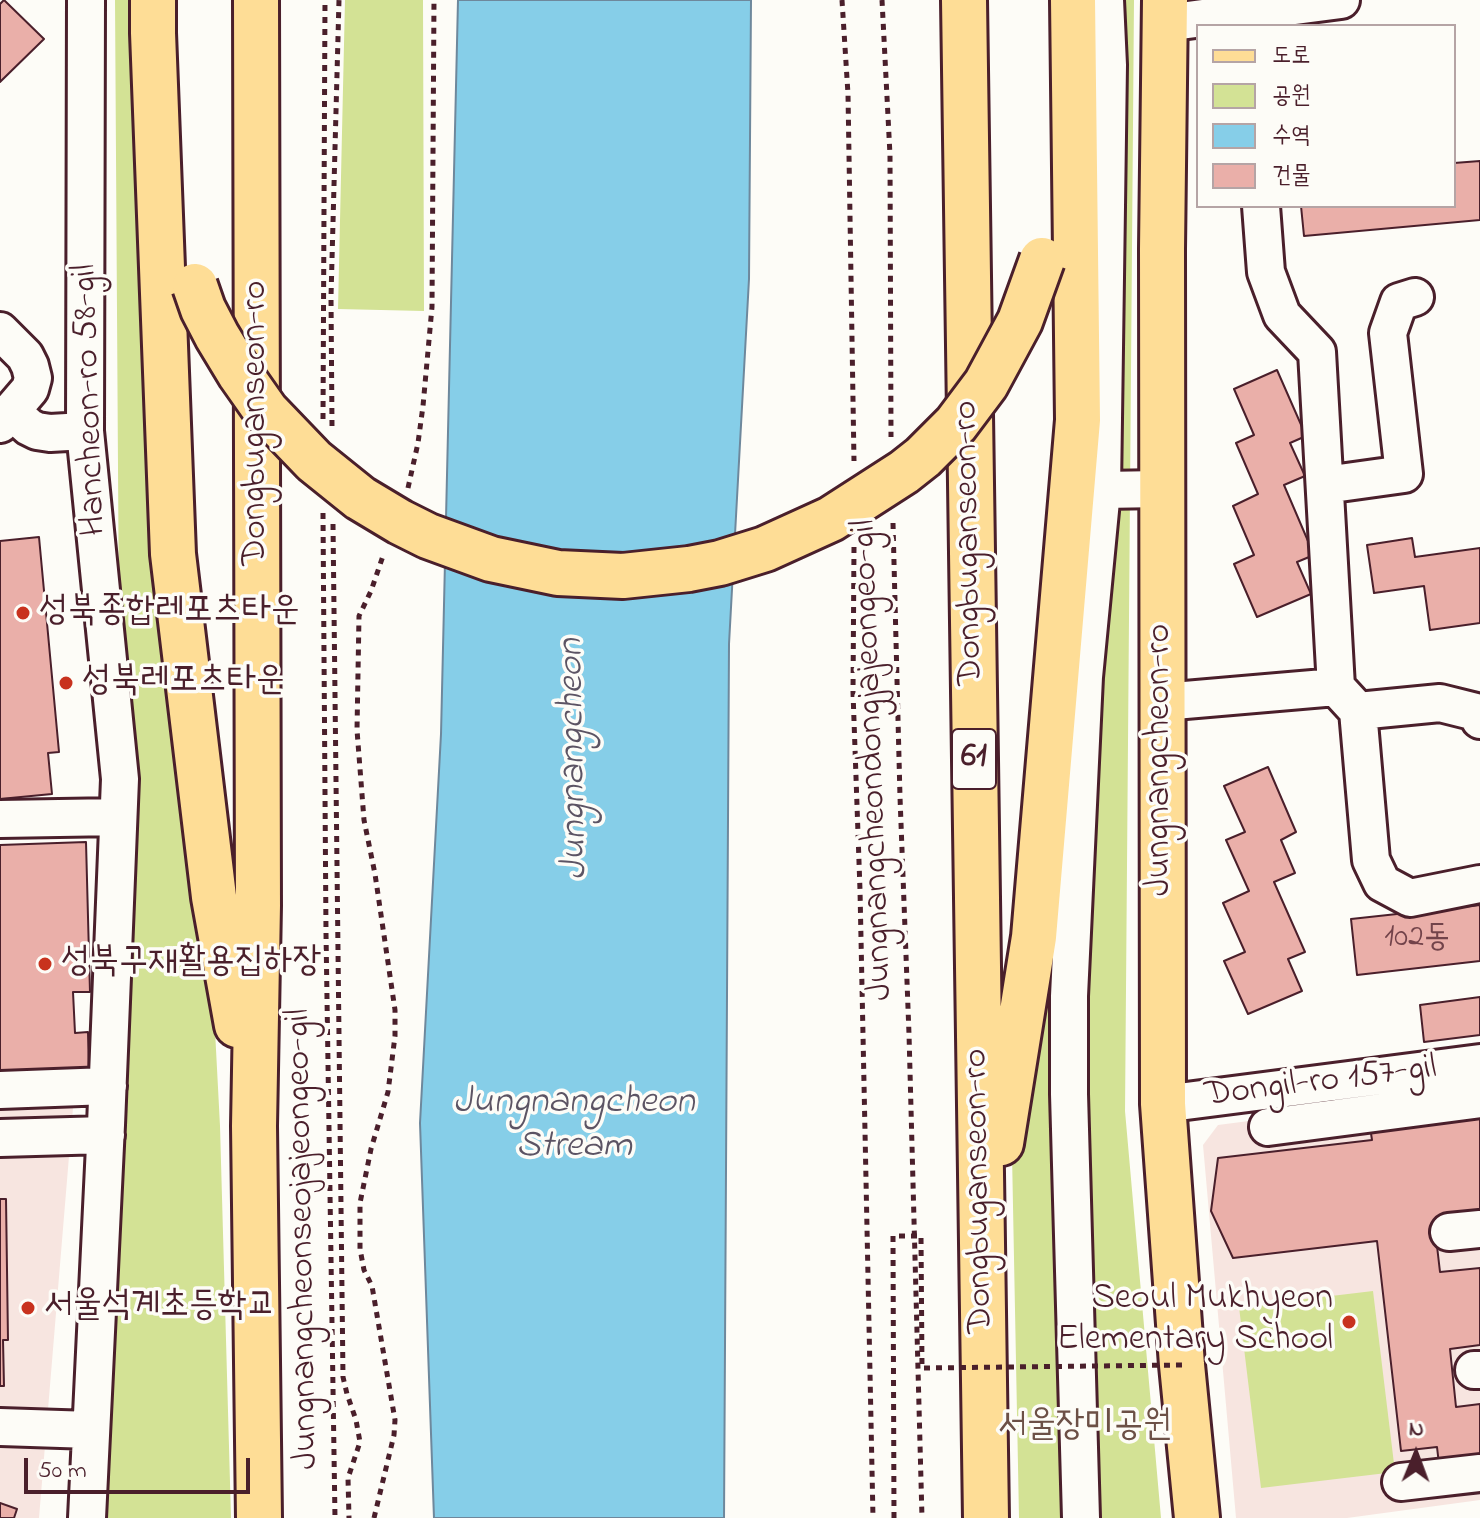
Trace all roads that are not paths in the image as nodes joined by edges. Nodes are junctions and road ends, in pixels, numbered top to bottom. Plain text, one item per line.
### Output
1 (86, 0) edge
2 (153, 0) edge
3 (256, 0) edge
4 (964, 0) edge
5 (1073, 0) edge
6 (1105, 0) edge
7 (1341, 0) edge
8 (1165, 12) edge
9 (1307, 15) edge
10 (1073, 79) junction
11 (157, 129) junction
12 (1261, 208) edge
13 (1415, 297) dead end
14 (0, 331) edge
15 (5, 418) edge
16 (85, 431) junction
17 (1325, 485) junction
18 (1161, 489) junction
19 (1102, 490) junction
20 (1347, 699) junction
21 (1162, 702) junction
22 (1480, 720) edge
23 (118, 817) junction
24 (0, 819) edge
25 (1480, 884) edge
26 (1480, 1063) edge
27 (108, 1086) junction
28 (0, 1090) edge
29 (1480, 1099) edge
30 (1163, 1104) junction
31 (254, 1126) junction
32 (1268, 1127) dead end
33 (106, 1135) junction
34 (0, 1138) edge
35 (982, 1256) junction
36 (91, 1430) junction
37 (1, 1432) edge
38 (1480, 1473) edge
39 (1401, 1482) dead end
40 (87, 1518) edge
41 (259, 1518) edge
42 (986, 1518) edge
43 (1081, 1518) edge
44 (1197, 1518) edge

1 - 16 street, Hancheon-ro 58-gil
2 - 11 main road
3 - 31 main road, Dongbuganseon-ro
4 - 35 main road, Dongbuganseon-ro / 61
5 - 10 main road
6 - 19 street
7 - 9 street
8 - 9 street
8 - 18 main road, Jungnangcheon-ro
10 - 11 main road, bridge
10 - 35 main road
11 - 31 main road
12 - 17 street
13 - 17 street
14 - 15 street
15 - 16 street
16 - 23 street, Hancheon-ro 58-gil
17 - 20 street
18 - 19 street
18 - 21 main road, Jungnangcheon-ro
19 - 43 street
20 - 21 street
20 - 22 street
20 - 25 street
21 - 30 main road, Jungnangcheon-ro
23 - 24 street
23 - 27 street, Hancheon-ro 58-gil
26 - 30 street, Dongil-ro 157-gil
27 - 28 street
27 - 33 street, Hancheon-ro 58-gil
29 - 32 street
30 - 44 main road, Jungnangcheon-ro
31 - 41 main road, Dongbuganseon-ro
33 - 34 street
33 - 36 street, Hancheon-ro 58-gil
35 - 42 main road, Dongbuganseon-ro / 61
36 - 37 street
36 - 40 street, Hancheon-ro 58-gil
38 - 39 street

